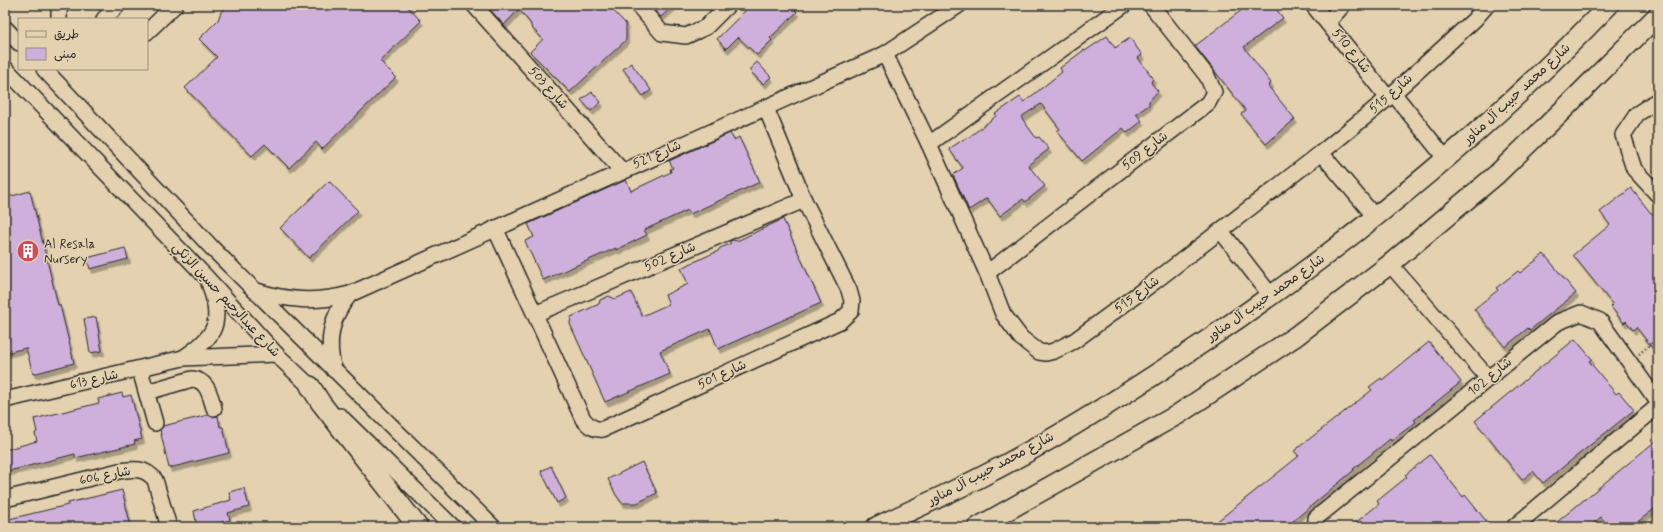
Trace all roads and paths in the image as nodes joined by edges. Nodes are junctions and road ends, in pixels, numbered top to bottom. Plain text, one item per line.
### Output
1 (62, 5) edge
2 (118, 5) edge
3 (176, 5) edge
4 (474, 5) edge
5 (638, 5) edge
6 (728, 5) edge
7 (959, 5) edge
8 (1124, 5) edge
9 (1151, 5) edge
10 (1313, 5) edge
11 (1343, 5) edge
12 (1487, 5) edge
13 (1609, 5) edge
14 (1658, 15) edge
15 (60, 18) edge
16 (105, 18) edge
17 (1328, 22) junction
18 (5, 28) edge
19 (148, 31) edge
20 (18, 42) edge
21 (885, 54) junction
22 (5, 68) edge
23 (45, 70) edge
24 (1390, 95) junction
25 (1658, 100) edge
26 (766, 108) junction
27 (929, 144) junction
28 (1321, 153) junction
29 (1446, 159) junction
30 (622, 170) junction
31 (1658, 195) edge
32 (804, 200) junction
33 (1376, 218) junction
34 (495, 228) junction
35 (1221, 231) junction
36 (1390, 264) junction
37 (987, 273) junction
38 (207, 278) junction
39 (254, 290) junction
40 (350, 294) junction
41 (1272, 297) junction
42 (535, 314) junction
43 (1658, 338) edge
44 (276, 354) junction
45 (183, 358) junction
46 (1629, 362) junction
47 (140, 370) junction
48 (334, 370) junction
49 (1488, 378) junction
50 (310, 386) junction
51 (147, 392) junction
52 (5, 400) edge
53 (1658, 402) edge
54 (1658, 406) edge
55 (214, 408) dead end
56 (155, 423) dead end
57 (5, 499) edge
58 (169, 527) edge
59 (418, 527) edge
60 (453, 527) edge
61 (493, 527) edge
62 (876, 527) edge
63 (978, 527) edge
64 (1316, 527) edge
65 (1514, 527) edge

1 - 15 street
2 - 16 street
3 - 19 street
4 - 30 street, شارع 503
5 - 6 street
7 - 21 street, شارع 521
8 - 27 street
9 - 37 street, شارع 509
10 - 17 street, شارع 510
11 - 17 street
12 - 24 street, شارع 515
13 - 29 main road, شارع محمد حبيب آل مناور
14 - 36 main road
17 - 24 street, شارع 510
18 - 20 street
21 - 26 street, شارع 521
21 - 27 street, شارع 515
22 - 38 street, شارع عبدالرحيم حسين الزنكي
23 - 39 street, شارع عبدالرحيم حسين الزنكي
24 - 28 street, شارع 515
24 - 29 street, شارع 510
25 - 31 street
26 - 30 street, شارع 521
26 - 32 street, شارع 501
27 - 37 street, شارع 515
28 - 33 street
28 - 35 street, شارع 515
29 - 33 main road, شارع محمد حبيب آل مناور
30 - 34 street, شارع 521
32 - 42 street, شارع 502
32 - 42 street, شارع 501
33 - 41 main road, شارع محمد حبيب آل مناور
34 - 40 street, شارع 521
34 - 42 street, شارع 501
35 - 37 street, شارع 515
35 - 41 street
36 - 49 street
36 - 63 main road
38 - 44 street, شارع عبدالرحيم حسين الزنكي
38 - 45 street, شارع 613
39 - 40 street, شارع 521
39 - 48 street, شارع عبدالرحيم حسين الزنكي
40 - 48 street, شارع 521
41 - 62 main road, شارع محمد حبيب آل مناور
43 - 46 path
44 - 45 street, شارع 613
44 - 50 street, شارع عبدالرحيم حسين الزنكي
45 - 47 street, شارع 613
46 - 49 street, شارع 102
46 - 53 street, شارع 102
47 - 51 street
47 - 52 street, شارع 613
48 - 61 street, شارع عبدالرحيم حسين الزنكي
49 - 64 street, شارع 102
50 - 59 main road
50 - 60 street, شارع عبدالرحيم حسين الزنكي
51 - 55 street
51 - 56 street
54 - 65 street
57 - 58 street, شارع 606

